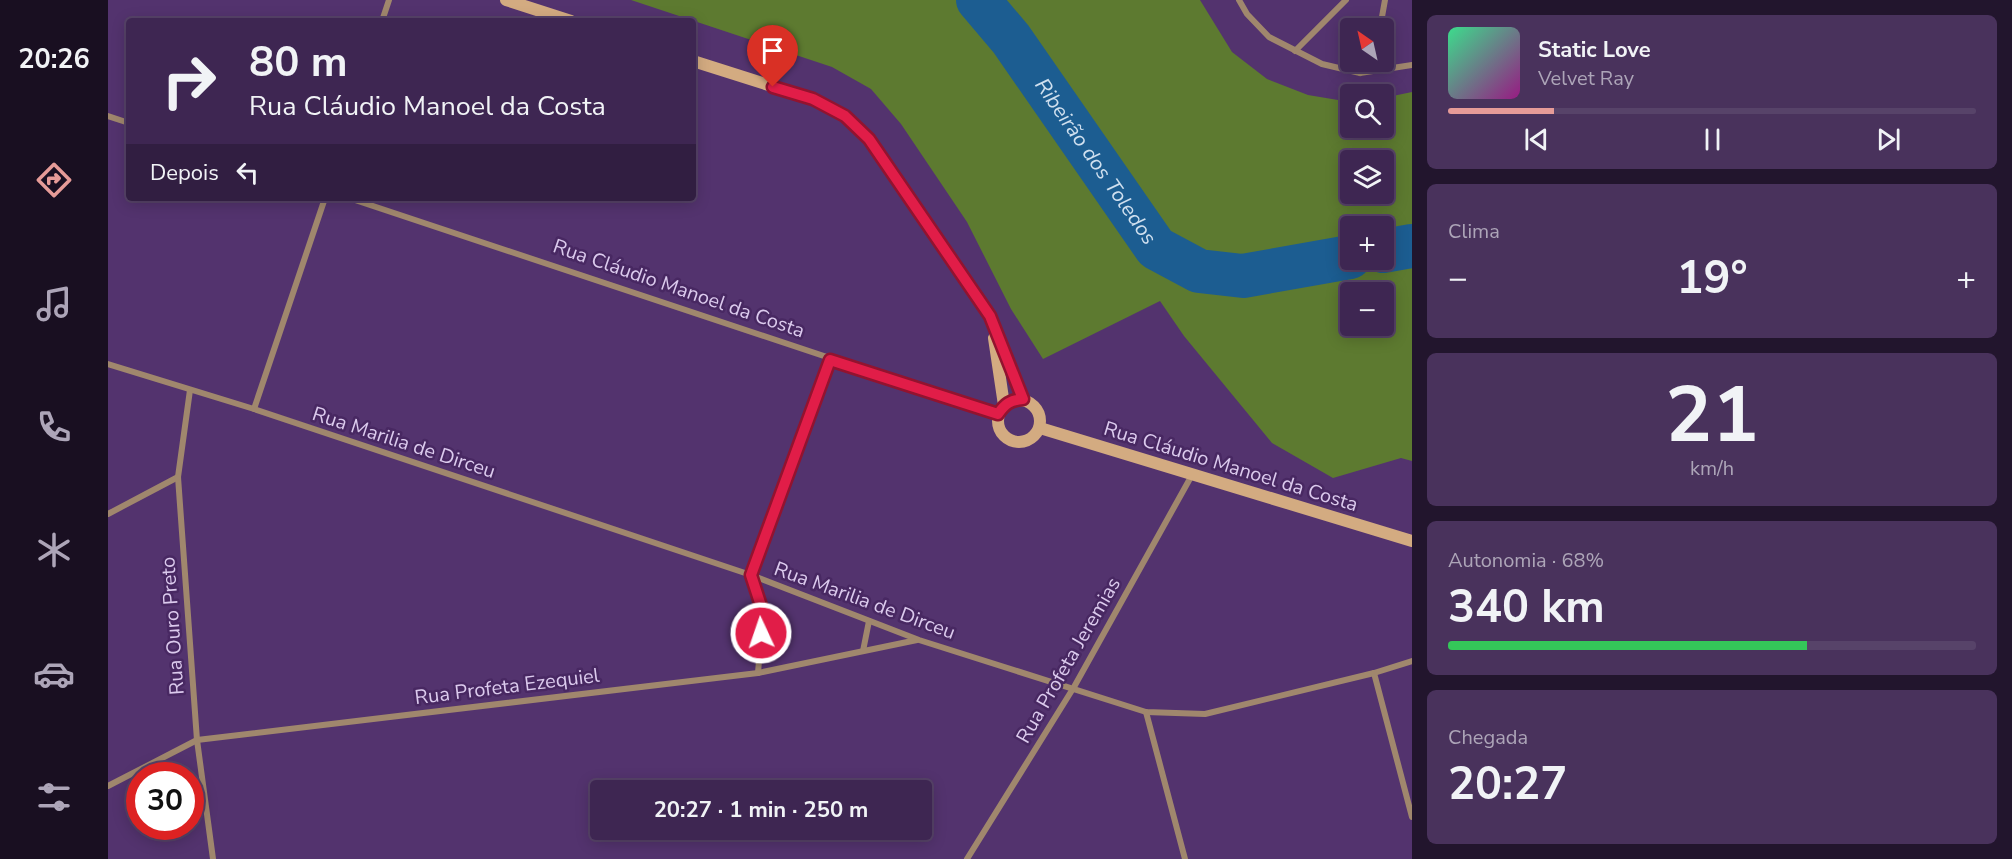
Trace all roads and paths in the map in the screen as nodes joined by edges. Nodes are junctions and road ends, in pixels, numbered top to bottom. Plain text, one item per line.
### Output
1 (389, 0) edge
2 (506, 0) edge
3 (1239, 0) edge
4 (1346, 0) edge
5 (1385, 0) edge
6 (383, 18) edge
7 (562, 18) edge
8 (1382, 18) edge
9 (1295, 51) junction
10 (696, 62) edge
11 (1412, 65) edge
12 (1360, 73) joint
13 (108, 116) edge
14 (126, 122) edge
15 (324, 201) edge
16 (358, 201) edge
17 (990, 316) junction
18 (830, 360) junction
19 (108, 364) edge
20 (190, 390) junction
21 (1023, 399) junction
22 (254, 409) junction
23 (1001, 410) junction
24 (1040, 428) junction
25 (1192, 475) junction
26 (178, 477) junction
27 (108, 514) edge
28 (1412, 541) edge
29 (751, 575) junction
30 (869, 621) junction
31 (919, 640) junction
32 (863, 651) junction
33 (1412, 661) edge
34 (758, 673) junction
35 (1374, 673) junction
36 (1074, 687) junction
37 (1146, 712) junction
38 (196, 740) junction
39 (108, 786) edge
40 (1412, 817) edge
41 (213, 859) edge
42 (967, 859) edge
43 (1185, 859) edge

1 - 6 street
2 - 7 street
3 - 9 street
4 - 9 street
5 - 8 street
9 - 12 street
10 - 17 street
11 - 12 street
13 - 14 street
15 - 22 street
16 - 18 street, Rua Cláudio Manoel da Costa
17 - 21 street
17 - 23 street
18 - 23 street, Rua Cláudio Manoel da Costa
18 - 29 street
19 - 20 street, Rua Marilia de Dirceu
20 - 22 street, Rua Marilia de Dirceu
20 - 26 street, Rua Ouro Preto
21 - 23 street
21 - 24 street
22 - 29 street, Rua Marilia de Dirceu
23 - 24 street
24 - 25 street, Rua Cláudio Manoel da Costa
25 - 28 street, Rua Cláudio Manoel da Costa
25 - 36 street, Rua Profeta Jeremias
26 - 27 street
26 - 38 street, Rua Ouro Preto
29 - 30 street, Rua Marilia de Dirceu
29 - 34 street
30 - 31 street, Rua Marilia de Dirceu
30 - 32 street
31 - 32 street, Rua Profeta Ezequiel
31 - 36 street, Rua Marilia de Dirceu
32 - 34 street, Rua Profeta Ezequiel
33 - 35 street, Rua Marilia de Dirceu
34 - 38 street, Rua Profeta Ezequiel
35 - 37 street, Rua Marilia de Dirceu
35 - 40 street
36 - 37 street, Rua Marilia de Dirceu
36 - 42 street, Rua Profeta Jeremias
37 - 43 street
38 - 39 street, Rua Profeta Ezequiel
38 - 41 street, Rua Ouro Preto

